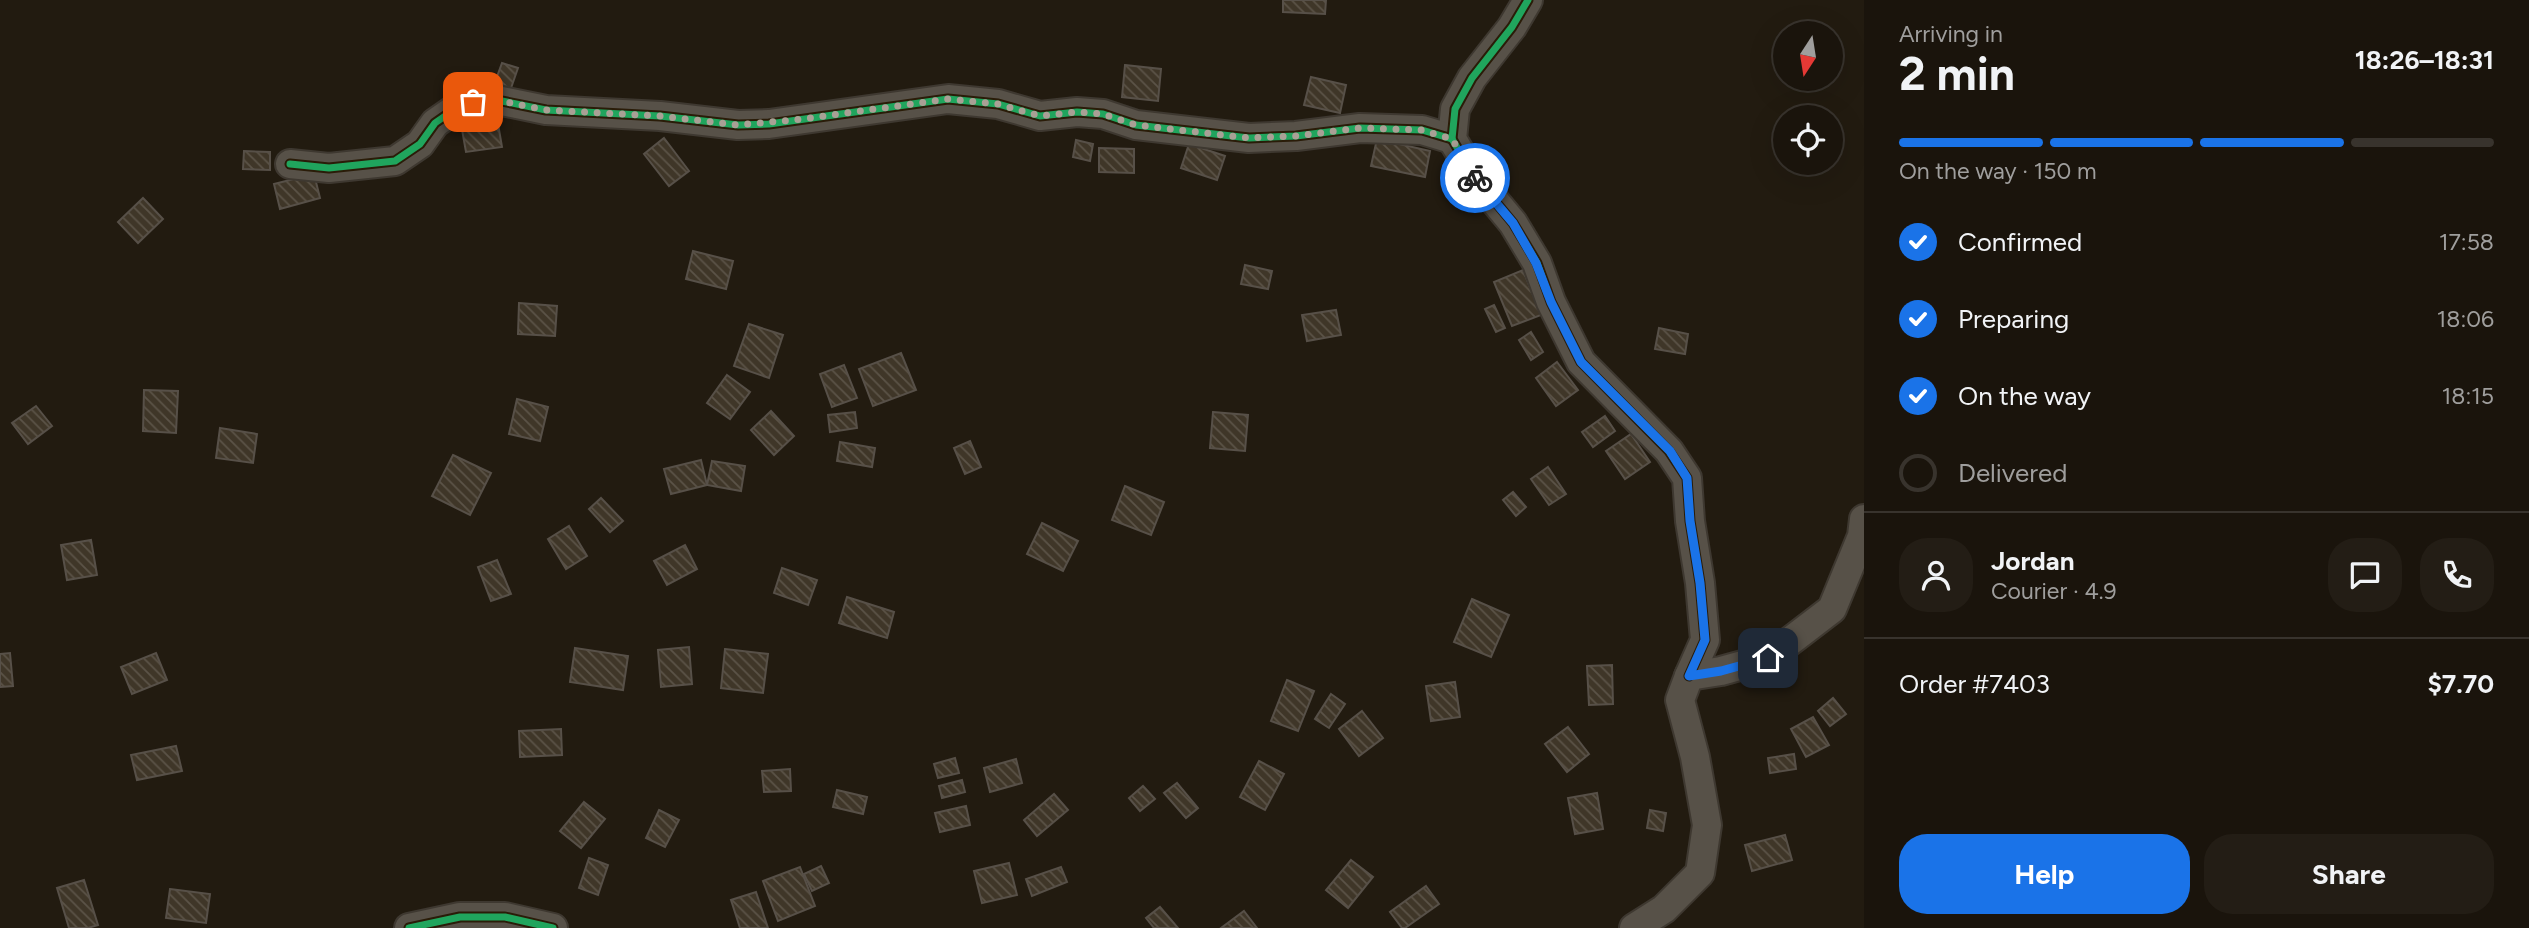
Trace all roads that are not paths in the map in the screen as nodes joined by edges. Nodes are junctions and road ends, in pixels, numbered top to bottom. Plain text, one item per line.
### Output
1 (1528, 0) edge
2 (1452, 139) junction
3 (290, 164) dead end
4 (1864, 519) edge
5 (1689, 676) junction
6 (409, 928) edge
7 (554, 928) edge
8 (1634, 928) edge

1 - 2 street
2 - 3 street
2 - 5 street
4 - 5 street
5 - 8 street
6 - 7 street

